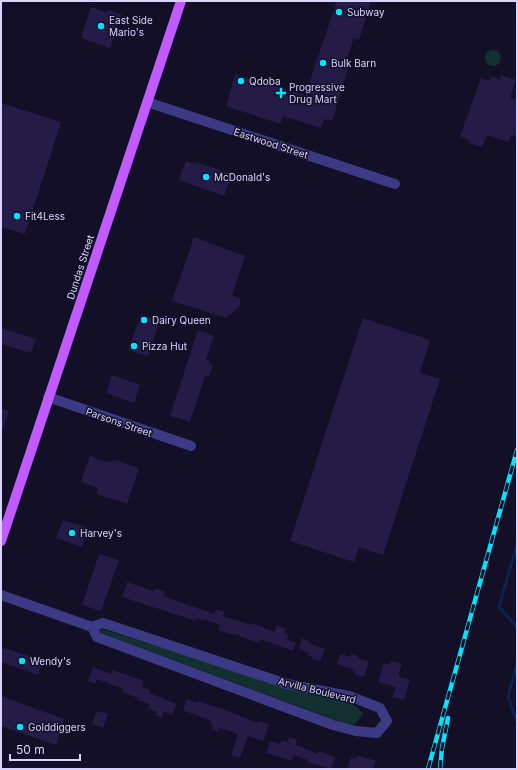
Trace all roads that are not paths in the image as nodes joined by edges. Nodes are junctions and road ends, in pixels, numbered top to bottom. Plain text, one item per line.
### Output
1 (181, 1) edge
2 (147, 102) junction
3 (395, 184) dead end
4 (48, 398) junction
5 (191, 446) dead end
6 (1, 541) edge
7 (1, 594) edge
8 (92, 628) junction

1 - 2 main road, Dundas Street
2 - 3 street, Eastwood Street
2 - 4 main road, Dundas Street
4 - 5 street, Parsons Street
4 - 6 main road, Dundas Street
7 - 8 street, Arvilla Boulevard
8 - 8 street, Arvilla Boulevard

